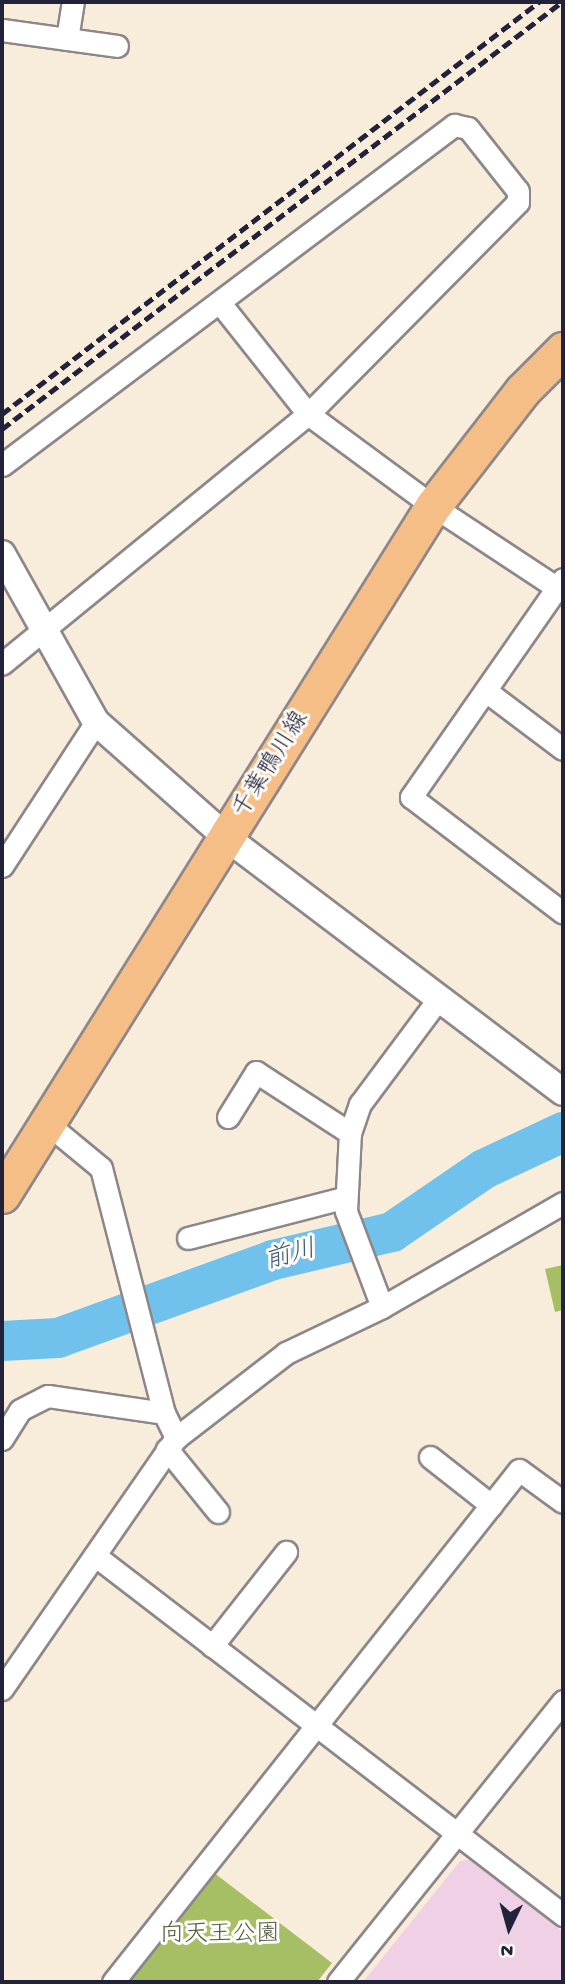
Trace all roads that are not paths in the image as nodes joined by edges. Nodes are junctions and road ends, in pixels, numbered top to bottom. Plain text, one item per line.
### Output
1 (73, 2) edge
2 (2, 30) edge
3 (67, 39) junction
4 (117, 46) dead end
5 (220, 303) junction
6 (563, 351) edge
7 (308, 414) junction
8 (2, 465) edge
9 (433, 506) junction
10 (2, 554) edge
11 (559, 583) edge
12 (43, 632) junction
13 (2, 664) edge
14 (486, 691) junction
15 (96, 722) junction
16 (563, 749) edge
17 (227, 838) junction
18 (2, 866) edge
19 (563, 913) edge
20 (439, 998) junction
21 (563, 1092) edge
22 (228, 1117) dead end
23 (48, 1125) junction
24 (350, 1133) junction
25 (2, 1195) edge
26 (346, 1197) junction
27 (563, 1203) edge
28 (188, 1238) dead end
29 (382, 1307) junction
30 (164, 1413) junction
31 (2, 1439) edge
32 (172, 1444) junction
33 (430, 1457) dead end
34 (563, 1502) edge
35 (491, 1505) junction
36 (218, 1512) dead end
37 (286, 1552) dead end
38 (97, 1557) junction
39 (212, 1646) junction
40 (2, 1689) edge
41 (563, 1701) edge
42 (316, 1726) junction
43 (457, 1833) junction
44 (563, 1915) edge
45 (113, 1982) edge
46 (338, 1982) edge

1 - 3 street
2 - 3 street
3 - 4 street
5 - 7 street
5 - 7 street
5 - 8 street
6 - 9 main road, 千葉鴨川線
7 - 9 street
7 - 12 street
9 - 11 street
9 - 17 main road, 千葉鴨川線
10 - 12 street
11 - 14 street
12 - 13 street
12 - 15 street
14 - 16 street
14 - 19 street
15 - 17 street
15 - 18 street
17 - 20 street
17 - 23 main road, 千葉鴨川線
20 - 21 street
20 - 24 street
22 - 24 street
23 - 25 main road, 千葉鴨川線
23 - 30 street
24 - 26 street
26 - 28 street
26 - 29 street
27 - 29 street
29 - 32 street
30 - 31 street
30 - 32 street
32 - 36 street
32 - 38 street
33 - 35 street
34 - 35 street
35 - 42 street
37 - 39 street
38 - 39 street
38 - 40 street
39 - 42 street
41 - 43 street
42 - 43 street
42 - 45 street
43 - 44 street
43 - 46 street

